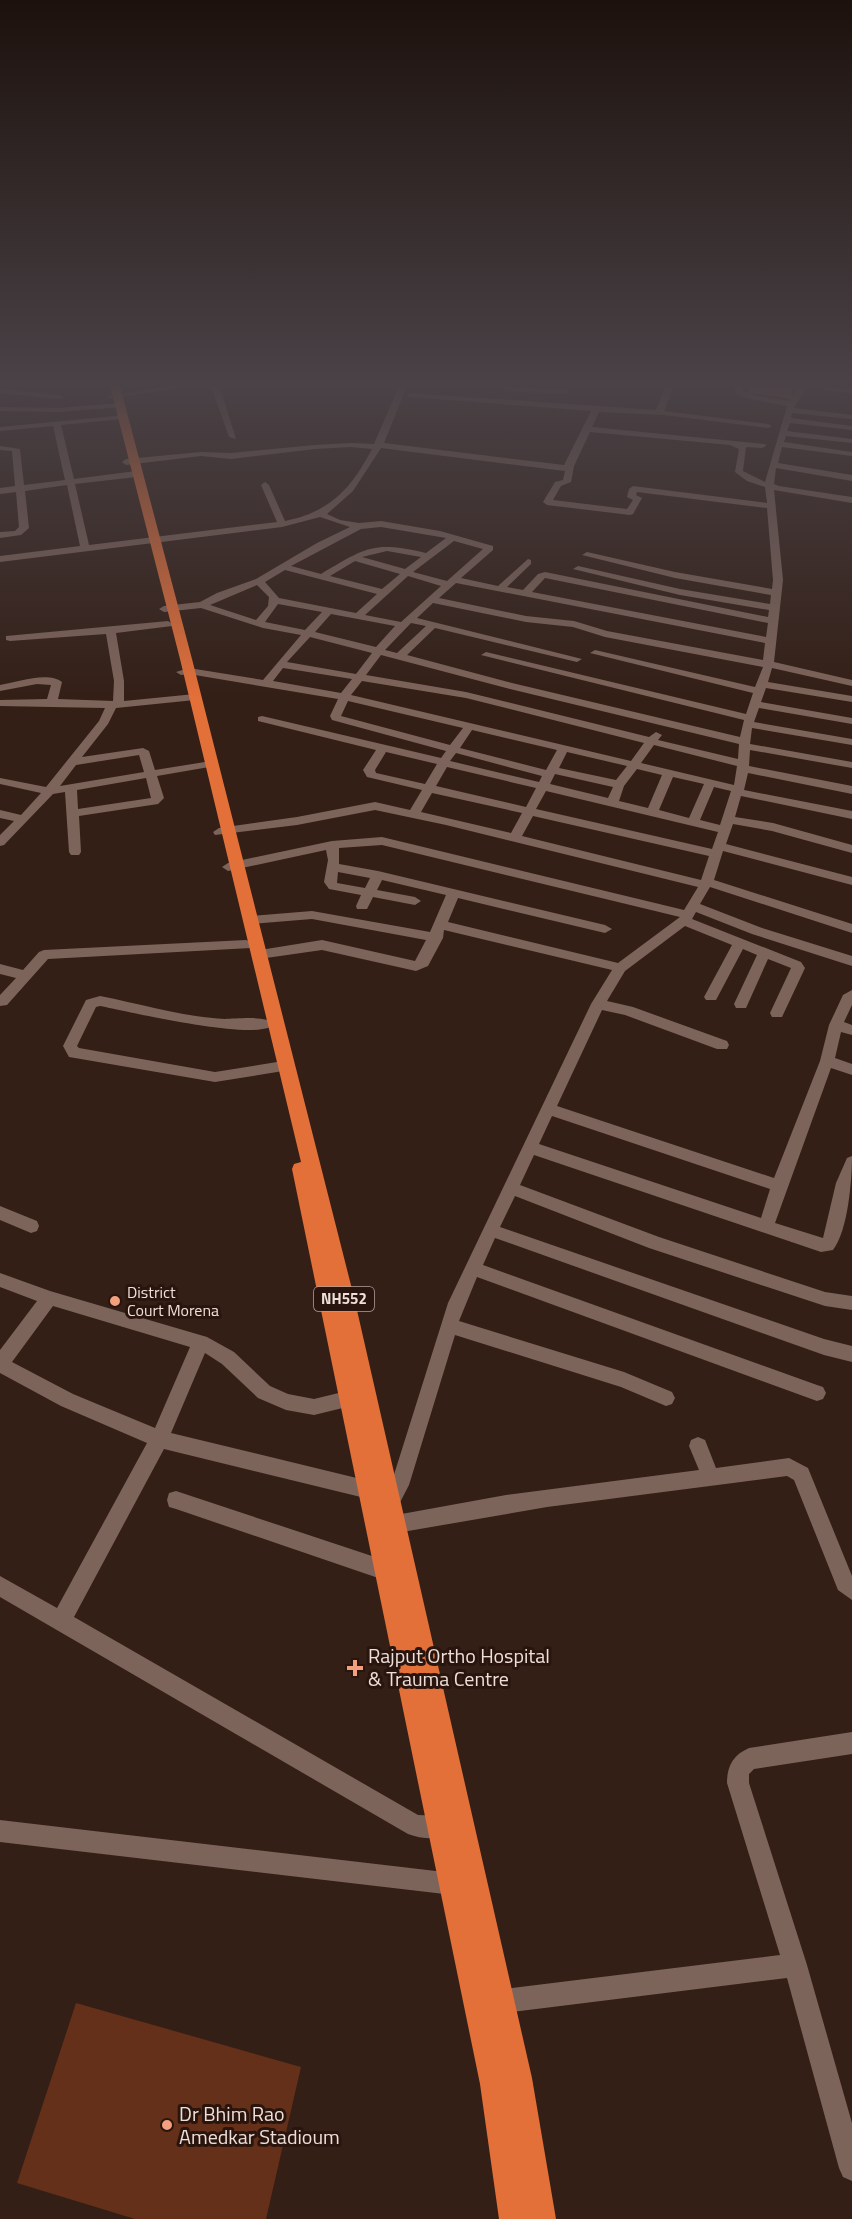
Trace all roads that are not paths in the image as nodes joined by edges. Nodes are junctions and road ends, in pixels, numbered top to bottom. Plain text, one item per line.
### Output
1 (362, 489) dead end
2 (19, 490) edge
3 (71, 490) edge
4 (137, 490) edge
5 (267, 490) edge
6 (349, 490) edge
7 (555, 490) edge
8 (633, 490) edge
9 (638, 490) edge
10 (770, 490) edge
11 (791, 490) edge
12 (852, 500) edge
13 (772, 506) junction
14 (323, 516) junction
15 (282, 524) junction
16 (359, 526) junction
17 (0, 535) edge
18 (452, 538) junction
19 (151, 544) junction
20 (85, 548) junction
21 (428, 555) junction
22 (587, 555) dead end
23 (356, 558) junction
24 (0, 559) edge
25 (528, 562) dead end
26 (285, 567) junction
27 (0, 568) edge
28 (578, 569) dead end
29 (407, 572) junction
30 (322, 577) junction
31 (259, 581) junction
32 (452, 583) junction
33 (500, 589) junction
34 (384, 593) junction
35 (525, 594) junction
36 (274, 600) junction
37 (432, 600) junction
38 (202, 604) junction
39 (775, 608) junction
40 (329, 610) junction
41 (168, 614) junction
42 (359, 615) junction
43 (406, 622) junction
44 (259, 623) junction
45 (434, 624) junction
46 (111, 631) junction
47 (308, 633) junction
48 (10, 638) dead end
49 (771, 641) junction
50 (377, 650) junction
51 (595, 653) dead end
52 (486, 655) dead end
53 (399, 657) junction
54 (577, 659) dead end
55 (280, 664) junction
56 (768, 666) junction
57 (185, 671) junction
58 (360, 676) junction
59 (267, 683) junction
60 (852, 683) edge
61 (0, 688) edge
62 (759, 693) junction
63 (191, 697) junction
64 (344, 697) junction
65 (852, 699) edge
66 (52, 702) junction
67 (0, 704) edge
68 (115, 705) junction
69 (262, 719) dead end
70 (749, 721) junction
71 (852, 721) edge
72 (662, 723) junction
73 (469, 727) junction
74 (652, 742) junction
75 (852, 742) edge
76 (745, 744) junction
77 (383, 748) junction
78 (564, 748) junction
79 (453, 750) junction
80 (72, 762) junction
81 (443, 763) junction
82 (207, 765) junction
83 (636, 765) junction
84 (852, 765) edge
85 (743, 766) junction
86 (551, 772) junction
87 (669, 773) junction
88 (151, 774) junction
89 (0, 780) edge
90 (710, 783) junction
91 (619, 785) junction
92 (429, 787) junction
93 (544, 787) junction
94 (72, 788) junction
95 (738, 790) junction
96 (852, 790) edge
97 (48, 791) junction
98 (612, 803) junction
99 (531, 811) junction
100 (74, 813) junction
101 (652, 813) junction
102 (0, 814) edge
103 (414, 814) junction
104 (852, 815) edge
105 (24, 819) junction
106 (693, 822) junction
107 (726, 824) junction
108 (223, 831) junction
109 (514, 839) junction
110 (0, 842) edge
111 (332, 845) junction
112 (852, 849) edge
113 (717, 850) junction
114 (75, 852) dead end
115 (232, 867) junction
116 (333, 867) junction
117 (378, 875) junction
118 (852, 881) edge
119 (706, 884) junction
120 (369, 893) junction
121 (454, 893) junction
122 (415, 902) dead end
123 (362, 906) dead end
124 (688, 914) junction
125 (250, 920) junction
126 (852, 928) edge
127 (605, 929) dead end
128 (438, 931) junction
129 (740, 943) junction
130 (253, 950) junction
131 (765, 952) junction
132 (852, 961) edge
133 (620, 968) junction
134 (0, 969) edge
135 (25, 975) junction
136 (852, 995) edge
137 (711, 998) dead end
138 (598, 1004) junction
139 (741, 1004) dead end
140 (1, 1005) edge
141 (777, 1013) dead end
142 (267, 1024) junction
143 (836, 1025) junction
144 (852, 1030) edge
145 (722, 1045) dead end
146 (827, 1061) junction
147 (277, 1067) junction
148 (852, 1070) edge
149 (548, 1109) junction
150 (530, 1147) junction
151 (852, 1162) edge
152 (779, 1186) junction
153 (510, 1188) junction
154 (0, 1213) edge
155 (31, 1226) dead end
156 (766, 1227) junction
157 (491, 1230) junction
158 (473, 1268) junction
159 (0, 1280) edge
160 (49, 1298) junction
161 (852, 1303) edge
162 (449, 1326) junction
163 (201, 1342) junction
164 (852, 1354) edge
165 (0, 1364) edge
166 (817, 1393) dead end
167 (357, 1397) junction
168 (666, 1398) dead end
169 (159, 1439) junction
170 (698, 1446) dead end
171 (711, 1478) junction
172 (369, 1490) junction
173 (176, 1500) dead end
174 (384, 1517) junction
175 (387, 1571) junction
176 (0, 1586) edge
177 (852, 1590) edge
178 (61, 1621) junction
179 (852, 1743) edge
180 (442, 1827) junction
181 (0, 1831) edge
182 (453, 1884) junction
183 (795, 1965) junction
184 (489, 2003) junction
185 (852, 2168) edge
186 (515, 2219) edge
187 (540, 2219) edge

1 - 14 street
2 - 17 street
3 - 20 street
4 - 19 highway, NH552
5 - 15 street
6 - 14 street
7 - 8 street
9 - 13 street
10 - 13 street
11 - 12 street
13 - 39 street
14 - 15 street
14 - 16 street
14 - 19 street
15 - 19 street
16 - 18 street
16 - 26 street
18 - 21 street
18 - 32 street
19 - 20 street
19 - 27 street
19 - 41 highway, NH552
20 - 24 street
21 - 23 street
21 - 29 street
22 - 39 street
23 - 29 street
23 - 30 street
25 - 33 street
26 - 30 street
26 - 31 street
28 - 39 street
29 - 32 street
29 - 34 street
30 - 34 street
31 - 36 street
31 - 38 street
32 - 33 street
32 - 37 street
33 - 35 street
34 - 42 street
35 - 39 street
35 - 49 street
36 - 40 street
36 - 44 street
37 - 43 street
37 - 56 street
38 - 41 street
38 - 44 street
39 - 49 street
40 - 42 street
40 - 47 street
41 - 46 street
41 - 57 highway, NH552
42 - 43 street
43 - 45 street
43 - 50 street
44 - 47 street
45 - 53 street
45 - 54 street
46 - 48 street
46 - 68 street
47 - 50 street
47 - 55 street
49 - 56 street
50 - 53 street
50 - 58 street
51 - 62 street
52 - 70 street
53 - 72 street
55 - 58 street
55 - 59 street
56 - 60 street
56 - 62 street
57 - 59 street
57 - 63 highway, NH552
58 - 64 street
58 - 74 street
59 - 64 street
61 - 66 street
62 - 65 street
62 - 70 street
62 - 71 street
63 - 68 street
63 - 82 highway, NH552
64 - 73 street
64 - 79 street
66 - 67 street
66 - 68 street
68 - 80 street
69 - 77 street
70 - 75 street
70 - 76 street
72 - 74 street
72 - 76 street
73 - 78 street
73 - 79 street
74 - 83 street
74 - 85 street
76 - 84 street
76 - 85 street
77 - 81 street
77 - 92 street
78 - 83 street
78 - 86 street
79 - 81 street
79 - 86 street
80 - 88 street
80 - 97 street
81 - 92 street
81 - 93 street
82 - 88 street
82 - 108 highway, NH552
83 - 87 street
83 - 91 street
85 - 95 street
85 - 96 street
86 - 91 street
86 - 93 street
87 - 90 street
87 - 101 street
88 - 94 street
88 - 100 street
89 - 97 street
90 - 95 street
90 - 106 street
91 - 98 street
92 - 99 street
92 - 103 street
93 - 98 street
93 - 99 street
94 - 97 street
94 - 100 street
95 - 104 street
95 - 107 street
97 - 105 street
98 - 101 street
99 - 109 street
99 - 113 street
100 - 114 street
101 - 106 street
102 - 105 street
103 - 108 street
103 - 109 street
105 - 110 street
106 - 107 street
107 - 112 street
107 - 113 street
108 - 115 highway, NH552
109 - 119 street
111 - 115 street
111 - 116 street
111 - 124 street
113 - 118 street
113 - 119 street
115 - 125 highway, NH552
115 - 130 highway, NH552
116 - 117 street
116 - 120 street
117 - 120 street
117 - 121 street
119 - 124 street
119 - 126 street
120 - 122 street
120 - 123 street
121 - 127 street
121 - 128 street
124 - 129 street
124 - 132 street
124 - 133 street
125 - 128 street
125 - 130 highway, NH552
128 - 130 street
128 - 133 street
129 - 131 street
129 - 137 street
130 - 135 street
130 - 142 highway, NH552
130 - 167 highway, NH552
131 - 139 street
131 - 141 street
133 - 138 street
134 - 135 street
135 - 140 street
136 - 143 street
138 - 145 street
138 - 149 street
142 - 147 highway, NH552
142 - 147 street
143 - 144 street
143 - 146 street
146 - 148 street
146 - 152 street
147 - 167 highway, NH552
149 - 150 street
149 - 152 street
150 - 153 street
150 - 156 street
151 - 156 street
152 - 156 street
153 - 157 street
153 - 161 street
154 - 155 street
157 - 158 street
157 - 164 street
158 - 162 street
158 - 166 street
159 - 160 street
160 - 163 street
160 - 165 street
162 - 168 street
162 - 174 street
163 - 167 street
163 - 169 street
165 - 169 street
167 - 172 highway, NH552
167 - 174 highway, NH552
169 - 172 street
169 - 178 street
170 - 171 street
171 - 174 street
171 - 177 street
172 - 174 highway, NH552
173 - 175 street
174 - 175 highway, NH552
174 - 184 highway, NH552
175 - 180 highway, NH552
176 - 178 street
178 - 180 street
179 - 183 street
180 - 182 highway, NH552
181 - 182 street
182 - 184 highway, NH552
183 - 184 street
183 - 185 street
184 - 186 highway, NH552
184 - 187 highway, NH552

